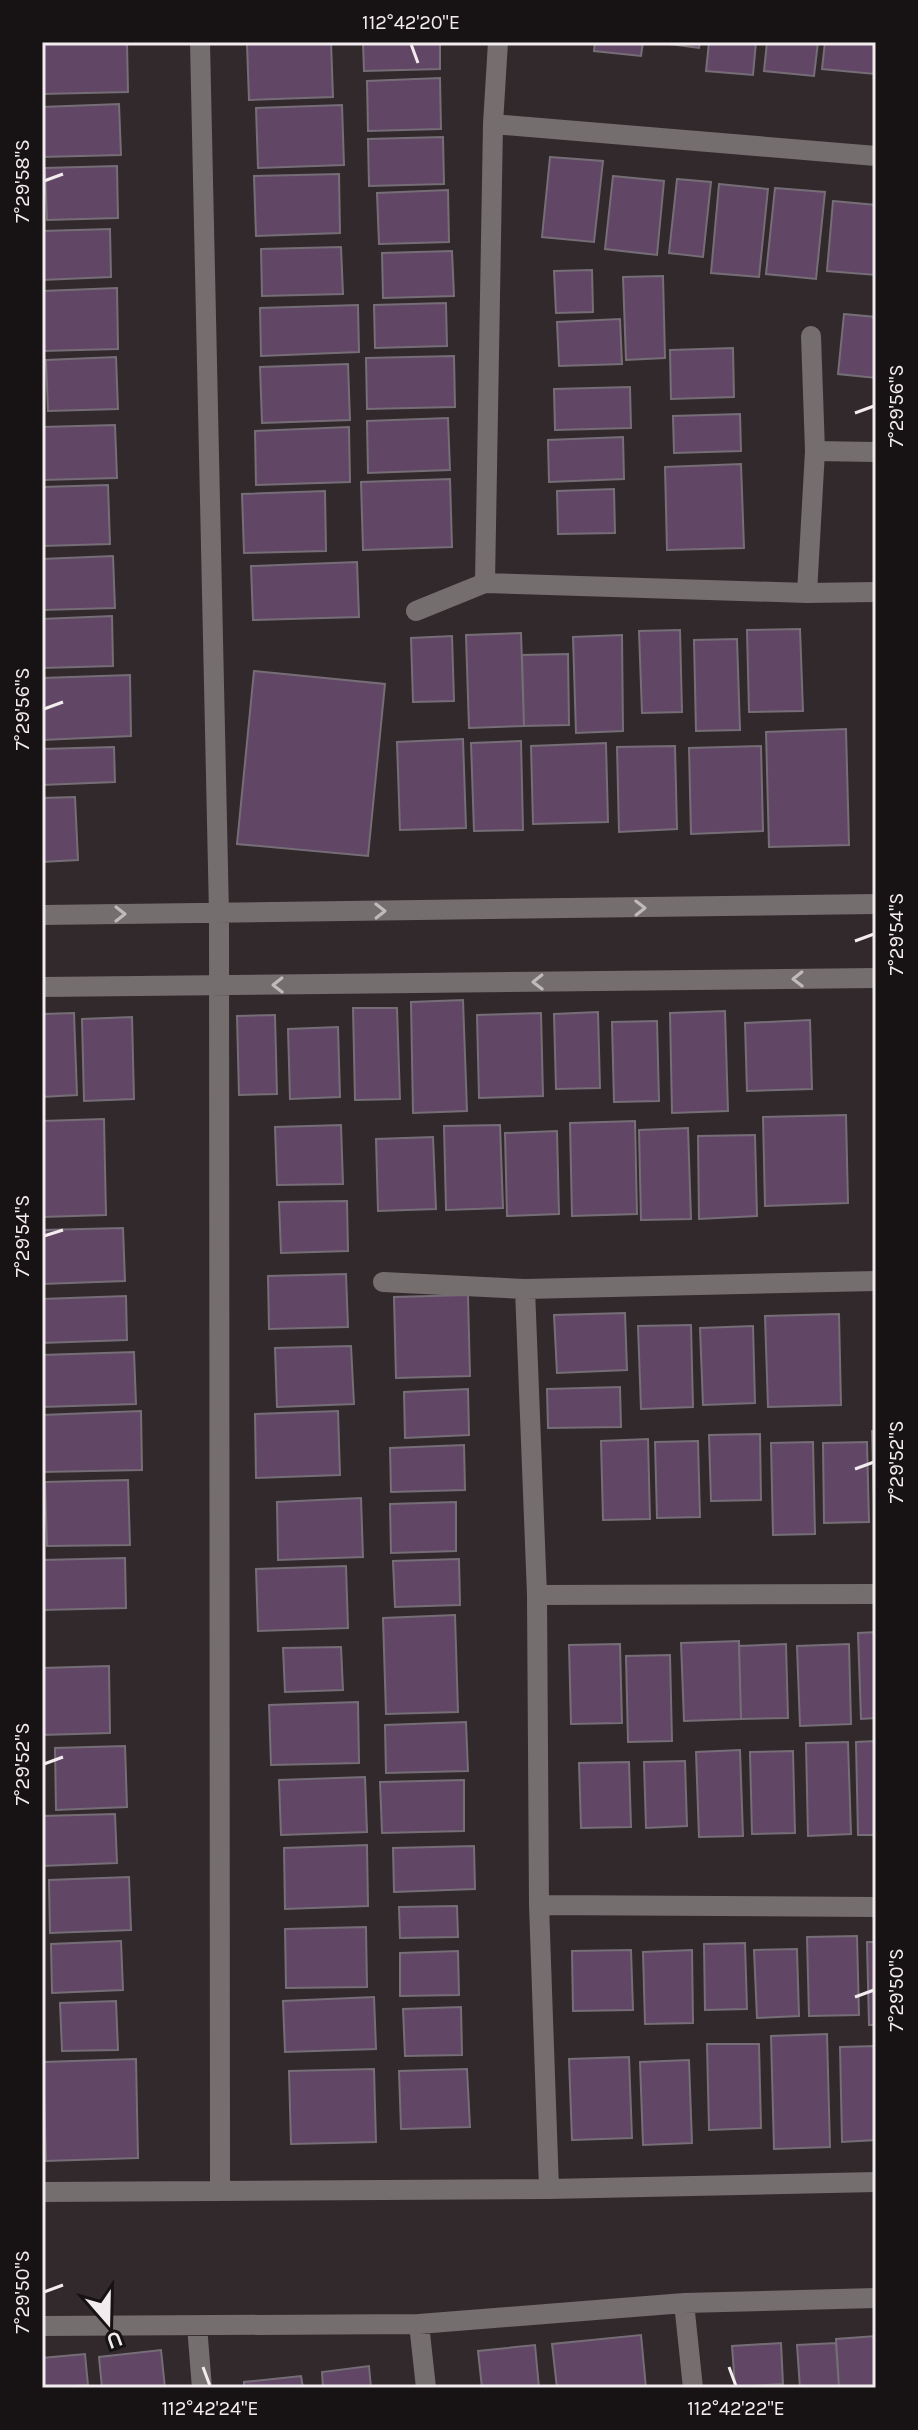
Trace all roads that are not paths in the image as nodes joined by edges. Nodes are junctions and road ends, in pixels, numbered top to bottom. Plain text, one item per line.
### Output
1 (200, 42) edge
2 (498, 42) edge
3 (493, 124) junction
4 (876, 156) edge
5 (811, 336) dead end
6 (815, 451) junction
7 (876, 452) edge
8 (485, 583) junction
9 (876, 592) edge
10 (807, 593) junction
11 (416, 611) dead end
12 (876, 904) edge
13 (219, 914) junction
14 (42, 915) edge
15 (876, 978) edge
16 (219, 986) junction
17 (42, 987) edge
18 (876, 1281) edge
19 (383, 1282) dead end
20 (525, 1289) junction
21 (876, 1594) edge
22 (537, 1595) junction
23 (539, 1905) junction
24 (876, 1907) edge
25 (876, 2182) edge
26 (549, 2189) junction
27 (220, 2190) junction
28 (42, 2192) edge
29 (876, 2298) edge
30 (684, 2303) junction
31 (419, 2324) junction
32 (42, 2326) edge
33 (197, 2326) junction
34 (202, 2388) edge
35 (426, 2388) edge
36 (693, 2388) edge

1 - 13 street
2 - 3 street
3 - 4 street
3 - 8 street
5 - 6 street
6 - 7 street
6 - 10 street
8 - 10 street
8 - 11 street
9 - 10 street
13 -> 12 street
14 -> 13 street
13 - 16 street
15 -> 16 street
16 - 17 street
16 - 27 street
18 - 20 street
19 - 20 street
20 - 22 street
21 - 22 street
22 - 23 street
23 - 24 street
23 - 26 street
25 - 26 street
26 - 27 street
27 - 28 street
29 - 30 street
30 - 31 street
30 - 36 street
31 - 33 street
31 - 35 street
32 - 33 street
33 - 34 street

